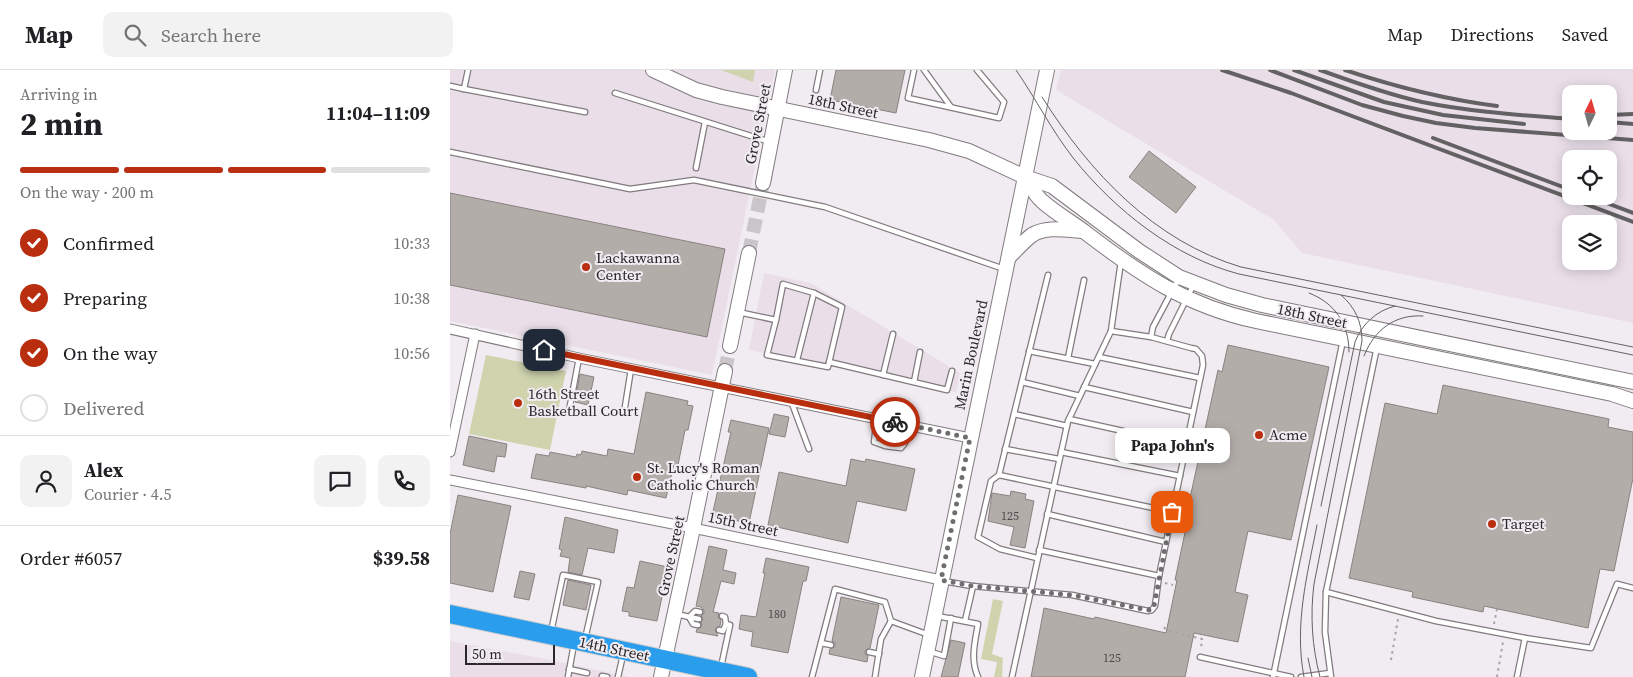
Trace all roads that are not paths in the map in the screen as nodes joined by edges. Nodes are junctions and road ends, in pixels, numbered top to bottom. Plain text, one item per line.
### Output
1 (468, 70) edge
2 (653, 70) edge
3 (786, 70) edge
4 (820, 70) edge
5 (914, 70) edge
6 (924, 70) edge
7 (977, 70) edge
8 (1047, 70) edge
9 (450, 86) edge
10 (464, 89) junction
11 (816, 90) dead end
12 (615, 93) dead end
13 (951, 108) junction
14 (778, 109) junction
15 (585, 112) dead end
16 (706, 122) junction
17 (771, 143) junction
18 (450, 152) edge
19 (696, 168) dead end
20 (1025, 176) junction
21 (763, 183) tunnel mouth
22 (1083, 231) junction
23 (749, 252) tunnel mouth
24 (1121, 259) junction
25 (1007, 264) junction
26 (1048, 275) dead end
27 (1179, 277) junction
28 (1084, 280) dead end
29 (1194, 284) junction
30 (1171, 291) junction
31 (814, 293) junction
32 (1187, 299) junction
33 (737, 312) junction
34 (776, 320) junction
35 (450, 329) edge
36 (1111, 332) junction
37 (475, 334) junction
38 (893, 334) dead end
39 (1150, 337) junction
40 (1422, 338) junction
41 (1343, 339) junction
42 (1167, 341) junction
43 (730, 346) tunnel mouth
44 (1377, 346) junction
45 (920, 352) dead end
46 (1029, 352) junction
47 (1420, 355) junction
48 (1099, 357) junction
49 (579, 358) junction
50 (1068, 358) junction
51 (797, 360) junction
52 (829, 362) junction
53 (1096, 364) junction
54 (632, 369) junction
55 (724, 371) tunnel mouth
56 (952, 371) dead end
57 (883, 375) junction
58 (1200, 378) junction
59 (914, 382) junction
60 (1022, 382) junction
61 (1633, 382) edge
62 (721, 387) junction
63 (1084, 387) junction
64 (1080, 396) junction
65 (790, 401) junction
66 (1633, 401) edge
67 (569, 411) dead end
68 (1193, 412) junction
69 (624, 413) dead end
70 (1014, 414) junction
71 (878, 419) junction
72 (1069, 419) junction
73 (908, 425) junction
74 (1067, 426) junction
75 (970, 438) junction
76 (1186, 446) junction
77 (809, 449) dead end
78 (1005, 449) junction
79 (450, 452) edge
80 (1061, 452) junction
81 (1059, 460) junction
82 (999, 475) junction
83 (1180, 476) junction
84 (450, 480) edge
85 (1053, 487) junction
86 (1172, 512) junction
87 (1047, 514) junction
88 (693, 528) junction
89 (1166, 542) junction
90 (1039, 550) junction
91 (1037, 558) junction
92 (1159, 576) junction
93 (941, 580) junction
94 (973, 586) junction
95 (1633, 588) edge
96 (560, 590) junction
97 (566, 591) dead end
98 (1030, 592) junction
99 (1326, 592) junction
100 (589, 595) dead end
101 (595, 596) junction
102 (558, 600) junction
103 (564, 601) dead end
104 (587, 606) dead end
105 (593, 607) junction
106 (700, 612) dead end
107 (450, 614) edge
108 (675, 614) junction
109 (934, 615) junction
110 (722, 616) dead end
111 (689, 617) junction
112 (952, 618) junction
113 (699, 619) dead end
114 (892, 621) junction
115 (966, 621) junction
116 (720, 623) dead end
117 (726, 624) junction
118 (698, 625) dead end
119 (719, 630) dead end
120 (550, 636) junction
121 (930, 636) junction
122 (1525, 638) junction
123 (580, 642) junction
124 (821, 643) junction
125 (831, 645) dead end
126 (624, 651) junction
127 (927, 651) junction
128 (869, 652) dead end
129 (879, 654) junction
130 (1200, 657) road end
131 (665, 660) junction
132 (569, 669) junction
133 (587, 673) dead end
134 (724, 674) edge
135 (1274, 675) edge
136 (1331, 675) edge
137 (568, 677) edge
138 (618, 677) edge
139 (661, 677) edge
140 (812, 677) edge
141 (875, 677) edge
142 (922, 677) edge
143 (978, 677) edge
144 (1012, 677) edge
145 (1291, 677) edge
146 (1301, 677) edge
147 (1517, 677) edge

1 - 10 lane
2 - 14 street, 18th Street
3 - 14 street, Grove Street
4 - 11 lane
5 - 13 lane
6 - 13 lane
7 - 13 lane
8 - 20 street, Marin Boulevard
9 - 10 lane
10 - 15 lane
12 - 16 lane
14 - 17 street, Grove Street
14 - 20 street, 18th Street
16 - 17 lane
16 - 19 lane
17 - 21 street, Grove Street
18 - 25 lane
20 - 22 street, 18th Street
20 - 25 street, Marin Boulevard
20 - 27 street, 18th Street
22 - 24 street, 18th Street
22 - 25 street
23 - 33 street
24 - 30 street, 18th Street
24 - 36 lane
25 - 75 street, Marin Boulevard
26 - 46 lane
27 - 29 street, 18th Street
27 - 30 lane
28 - 50 lane
29 - 32 lane
29 - 40 street, 18th Street
30 - 32 street, 18th Street
30 - 39 lane
31 - 34 lane
31 - 51 lane
31 - 52 lane
32 - 41 street, 18th Street
32 - 42 lane
33 - 34 lane
33 - 43 street
34 - 51 lane
35 - 37 street
36 - 39 lane
36 - 48 lane
37 - 49 street
37 - 79 street
38 - 57 lane
39 - 42 lane
40 - 47 street
40 - 61 street, 18th Street
41 - 44 street, 18th Street
41 - 135 lane
42 - 58 lane
44 - 47 street, 18th Street
44 - 99 lane
45 - 59 lane
46 - 50 lane
46 - 60 lane
47 - 66 street, 18th Street
48 - 53 lane
48 - 58 lane
49 - 54 street
49 - 67 lane
50 - 53 lane
51 - 52 lane
52 - 57 lane
53 - 63 lane
54 - 62 street
54 - 69 lane
55 - 62 street, Grove Street
56 - 59 lane
57 - 59 lane
58 - 68 lane
60 - 64 lane
60 - 70 lane
62 - 65 street
62 - 88 street, Grove Street
63 - 64 lane
63 - 68 lane
64 - 72 lane
65 - 71 street
65 - 77 lane
68 - 76 lane
70 - 74 lane
70 - 78 lane
71 - 73 street
71 - 73 lane
72 - 74 lane
72 - 76 lane
73 - 75 street
74 - 80 lane
75 - 93 street, Marin Boulevard
76 - 83 lane
78 - 81 lane
78 - 82 lane
80 - 81 lane
80 - 83 lane
81 - 85 lane
82 - 85 lane
82 - 91 lane
83 - 86 lane
84 - 88 street, 15th Street
85 - 86 lane
85 - 87 lane
86 - 89 lane
87 - 89 lane
87 - 90 lane
88 - 93 street, 15th Street
88 - 108 street, Grove Street
89 - 92 lane
90 - 91 lane
90 - 92 lane
91 - 98 lane
92 - 98 lane
93 - 94 lane
93 - 109 street, Marin Boulevard
94 - 98 lane
94 - 115 lane
95 - 122 lane
96 - 97 lane
96 - 101 lane
96 - 102 lane
98 - 144 lane
99 - 122 lane
99 - 136 lane
100 - 101 lane
101 - 105 lane
102 - 103 lane
102 - 120 lane
104 - 105 lane
105 - 123 lane
106 - 111 lane
107 - 120 highway, 14th Street
108 - 111 lane
108 - 131 street, Grove Street
109 - 112 lane
109 - 121 street, Marin Boulevard
110 - 117 lane
111 - 113 lane
111 - 118 lane
112 - 115 lane
112 - 127 lane
114 - 121 lane
114 - 124 lane
114 - 129 lane
115 - 143 lane
116 - 117 lane
117 - 119 lane
117 - 134 lane
120 - 123 highway, 14th Street
121 - 127 street, Marin Boulevard
122 - 147 lane
123 - 126 highway, 14th Street
123 - 132 lane
124 - 125 lane
124 - 140 lane
126 - 131 highway, 14th Street
126 - 138 lane
127 - 142 street, Marin Boulevard
128 - 129 lane
129 - 141 lane
130 - 135 lane
131 - 134 highway, 14th Street
131 - 139 street, Grove Street
132 - 133 lane
132 - 137 lane
135 - 145 lane
136 - 146 lane

